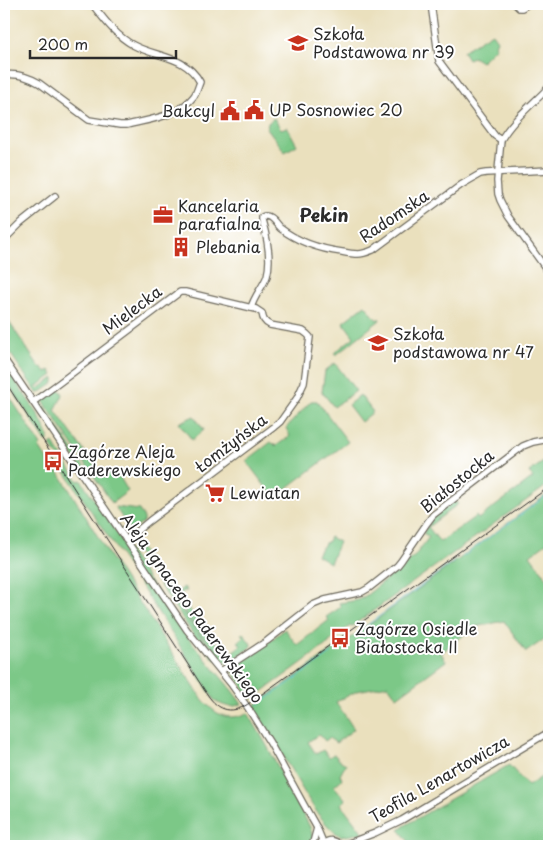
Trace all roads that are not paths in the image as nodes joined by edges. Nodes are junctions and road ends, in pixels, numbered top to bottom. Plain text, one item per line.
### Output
1 (92, 4) edge
2 (431, 4) edge
3 (515, 4) edge
4 (528, 4) edge
5 (4, 76) edge
6 (549, 87) edge
7 (501, 140) junction
8 (549, 170) edge
9 (498, 172) junction
10 (55, 196) dead end
11 (4, 240) edge
12 (549, 273) edge
13 (251, 308) junction
14 (262, 313) joint
15 (4, 359) edge
16 (33, 402) junction
17 (549, 439) edge
18 (126, 540) junction
19 (221, 671) junction
20 (549, 732) edge
21 (317, 828) junction
22 (324, 844) edge
23 (312, 846) edge
24 (340, 846) edge

1 - 5 street
2 - 7 street
3 - 4 street
6 - 7 street
7 - 9 street
8 - 9 street, Radomska
9 - 12 street
9 - 13 street, Radomska
10 - 11 street
13 - 14 street, Mielecka
13 - 16 street, Mielecka
14 - 18 street, Łomżyńska
15 - 16 street, Aleja Ignacego Paderewskiego
16 - 18 street, Aleja Ignacego Paderewskiego
17 - 19 street, Białostocka
18 - 19 street, Aleja Ignacego Paderewskiego
19 - 21 street, Aleja Ignacego Paderewskiego
20 - 24 street, Teofila Lenartowicza
21 - 22 street, Aleja Ignacego Paderewskiego
21 - 23 street
22 - 24 street

